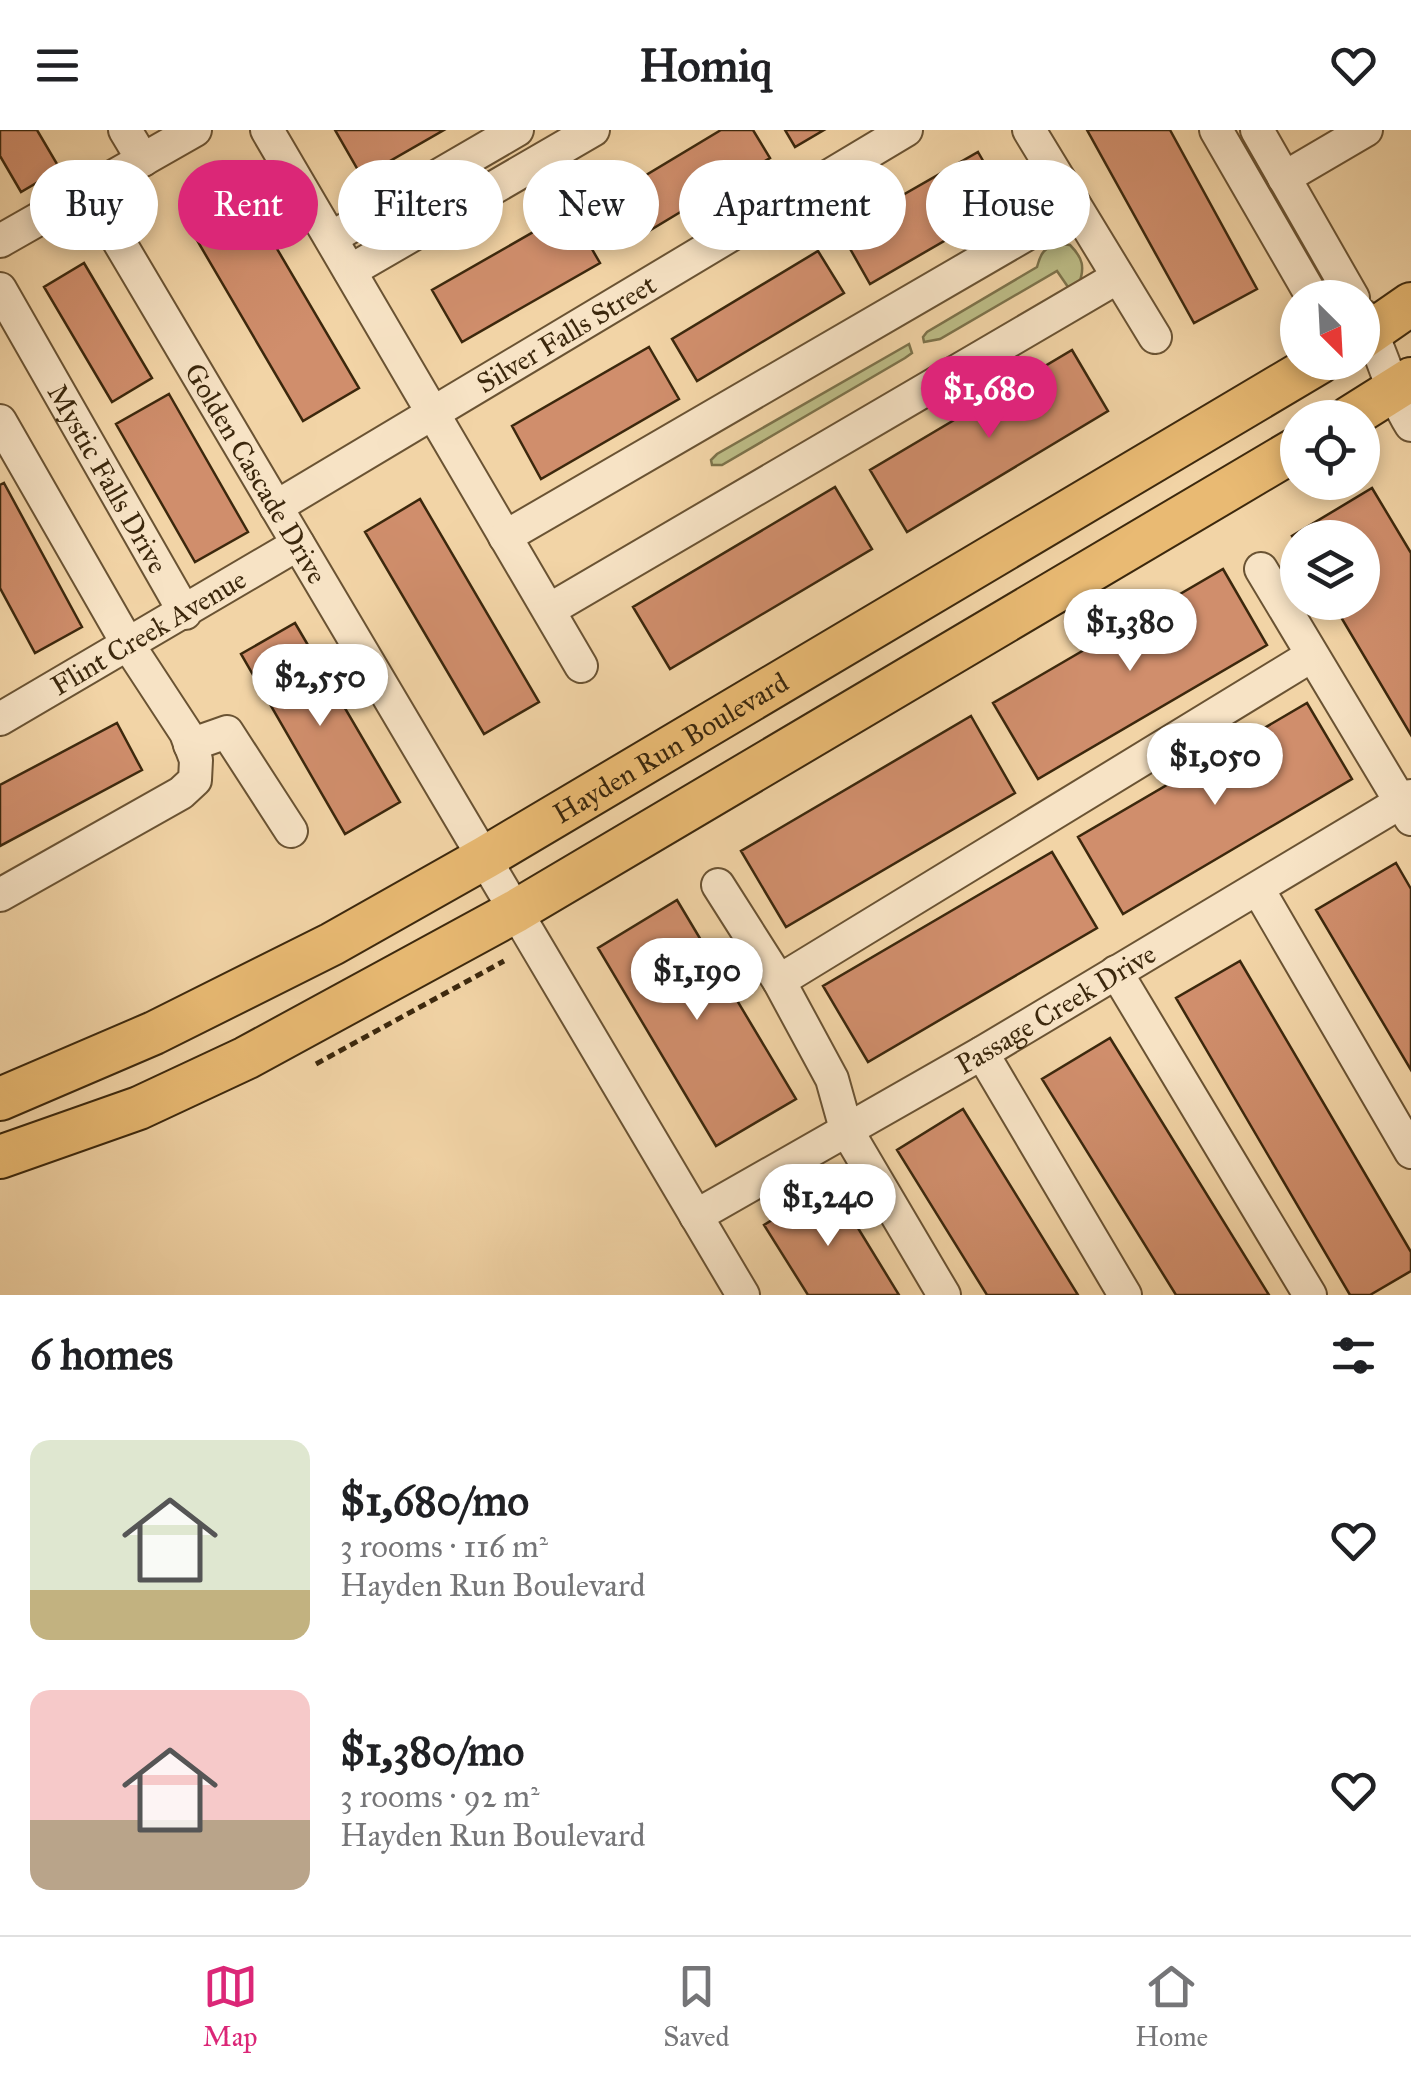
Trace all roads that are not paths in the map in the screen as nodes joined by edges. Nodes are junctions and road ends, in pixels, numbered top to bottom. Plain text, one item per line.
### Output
1 (125, 130) edge
2 (195, 130) edge
3 (267, 130) edge
4 (516, 130) edge
5 (593, 130) edge
6 (906, 130) edge
7 (1029, 130) edge
8 (1216, 130) edge
9 (1258, 130) edge
10 (1366, 130) edge
11 (142, 160) joint
12 (534, 160) edge
13 (541, 160) edge
14 (1047, 160) edge
15 (523, 171) edge
16 (1284, 178) junction
17 (30, 223) edge
18 (1090, 231) edge
19 (330, 238) junction
20 (0, 240) edge
21 (124, 250) edge
22 (999, 250) edge
23 (350, 271) junction
24 (1118, 277) junction
25 (1303, 280) edge
26 (1337, 280) edge
27 (0, 289) edge
28 (1411, 304) edge
29 (1380, 320) edge
30 (1154, 337) dead end
31 (1380, 358) edge
32 (1290, 380) edge
33 (1405, 398) edge
34 (1380, 407) edge
35 (434, 414) junction
36 (0, 421) edge
37 (1280, 459) edge
38 (276, 508) junction
39 (505, 536) junction
40 (298, 544) junction
41 (1261, 568) dead end
42 (548, 610) junction
43 (184, 613) junction
44 (129, 646) junction
45 (1311, 656) junction
46 (581, 666) dead end
47 (5, 704) edge
48 (190, 744) junction
49 (1408, 805) edge
50 (290, 831) dead end
51 (486, 856) junction
52 (718, 885) dead end
53 (1258, 889) junction
54 (0, 896) edge
55 (516, 911) junction
56 (1116, 972) junction
57 (779, 981) junction
58 (982, 1053) junction
59 (0, 1099) edge
60 (846, 1129) junction
61 (1411, 1152) edge
62 (0, 1157) edge
63 (696, 1216) junction
64 (743, 1295) edge
65 (944, 1295) edge
66 (1125, 1295) edge
67 (1310, 1295) edge

1 - 11 street
2 - 11 street
3 - 19 street
4 - 12 street
4 - 19 street
5 - 13 street
6 - 35 street, Silver Falls Street
7 - 14 street
8 - 25 street
9 - 16 street
10 - 16 street
15 - 23 street
16 - 26 street
17 - 20 street
18 - 24 street
19 - 23 street
21 - 38 street, Golden Cascade Drive
22 - 39 street
23 - 35 street
24 - 30 street
24 - 42 street
27 - 43 street, Mystic Falls Drive
28 - 29 main road
31 - 33 street
32 - 51 main road, Hayden Run Boulevard
33 - 34 main road
35 - 38 street, Silver Falls Street
35 - 39 street
36 - 44 street
37 - 55 main road
38 - 40 street, Golden Cascade Drive
39 - 42 street
40 - 43 street, Flint Creek Avenue
40 - 51 street, Golden Cascade Drive
41 - 45 street
42 - 46 street
43 - 44 street, Flint Creek Avenue
44 - 47 street, Flint Creek Avenue
44 - 48 street
45 - 49 street
45 - 57 street
48 - 50 street
48 - 54 street
49 - 53 street, Passage Creek Drive
51 - 55 street, Golden Cascade Drive
51 - 59 main road, Hayden Run Boulevard
52 - 57 street
53 - 56 street, Passage Creek Drive
53 - 61 street
55 - 62 main road
55 - 63 street, Golden Cascade Drive
56 - 58 street, Passage Creek Drive
56 - 67 street
57 - 60 street
58 - 60 street, Passage Creek Drive
58 - 66 street
60 - 63 street, Passage Creek Drive
60 - 65 street
63 - 64 street, Golden Cascade Drive

